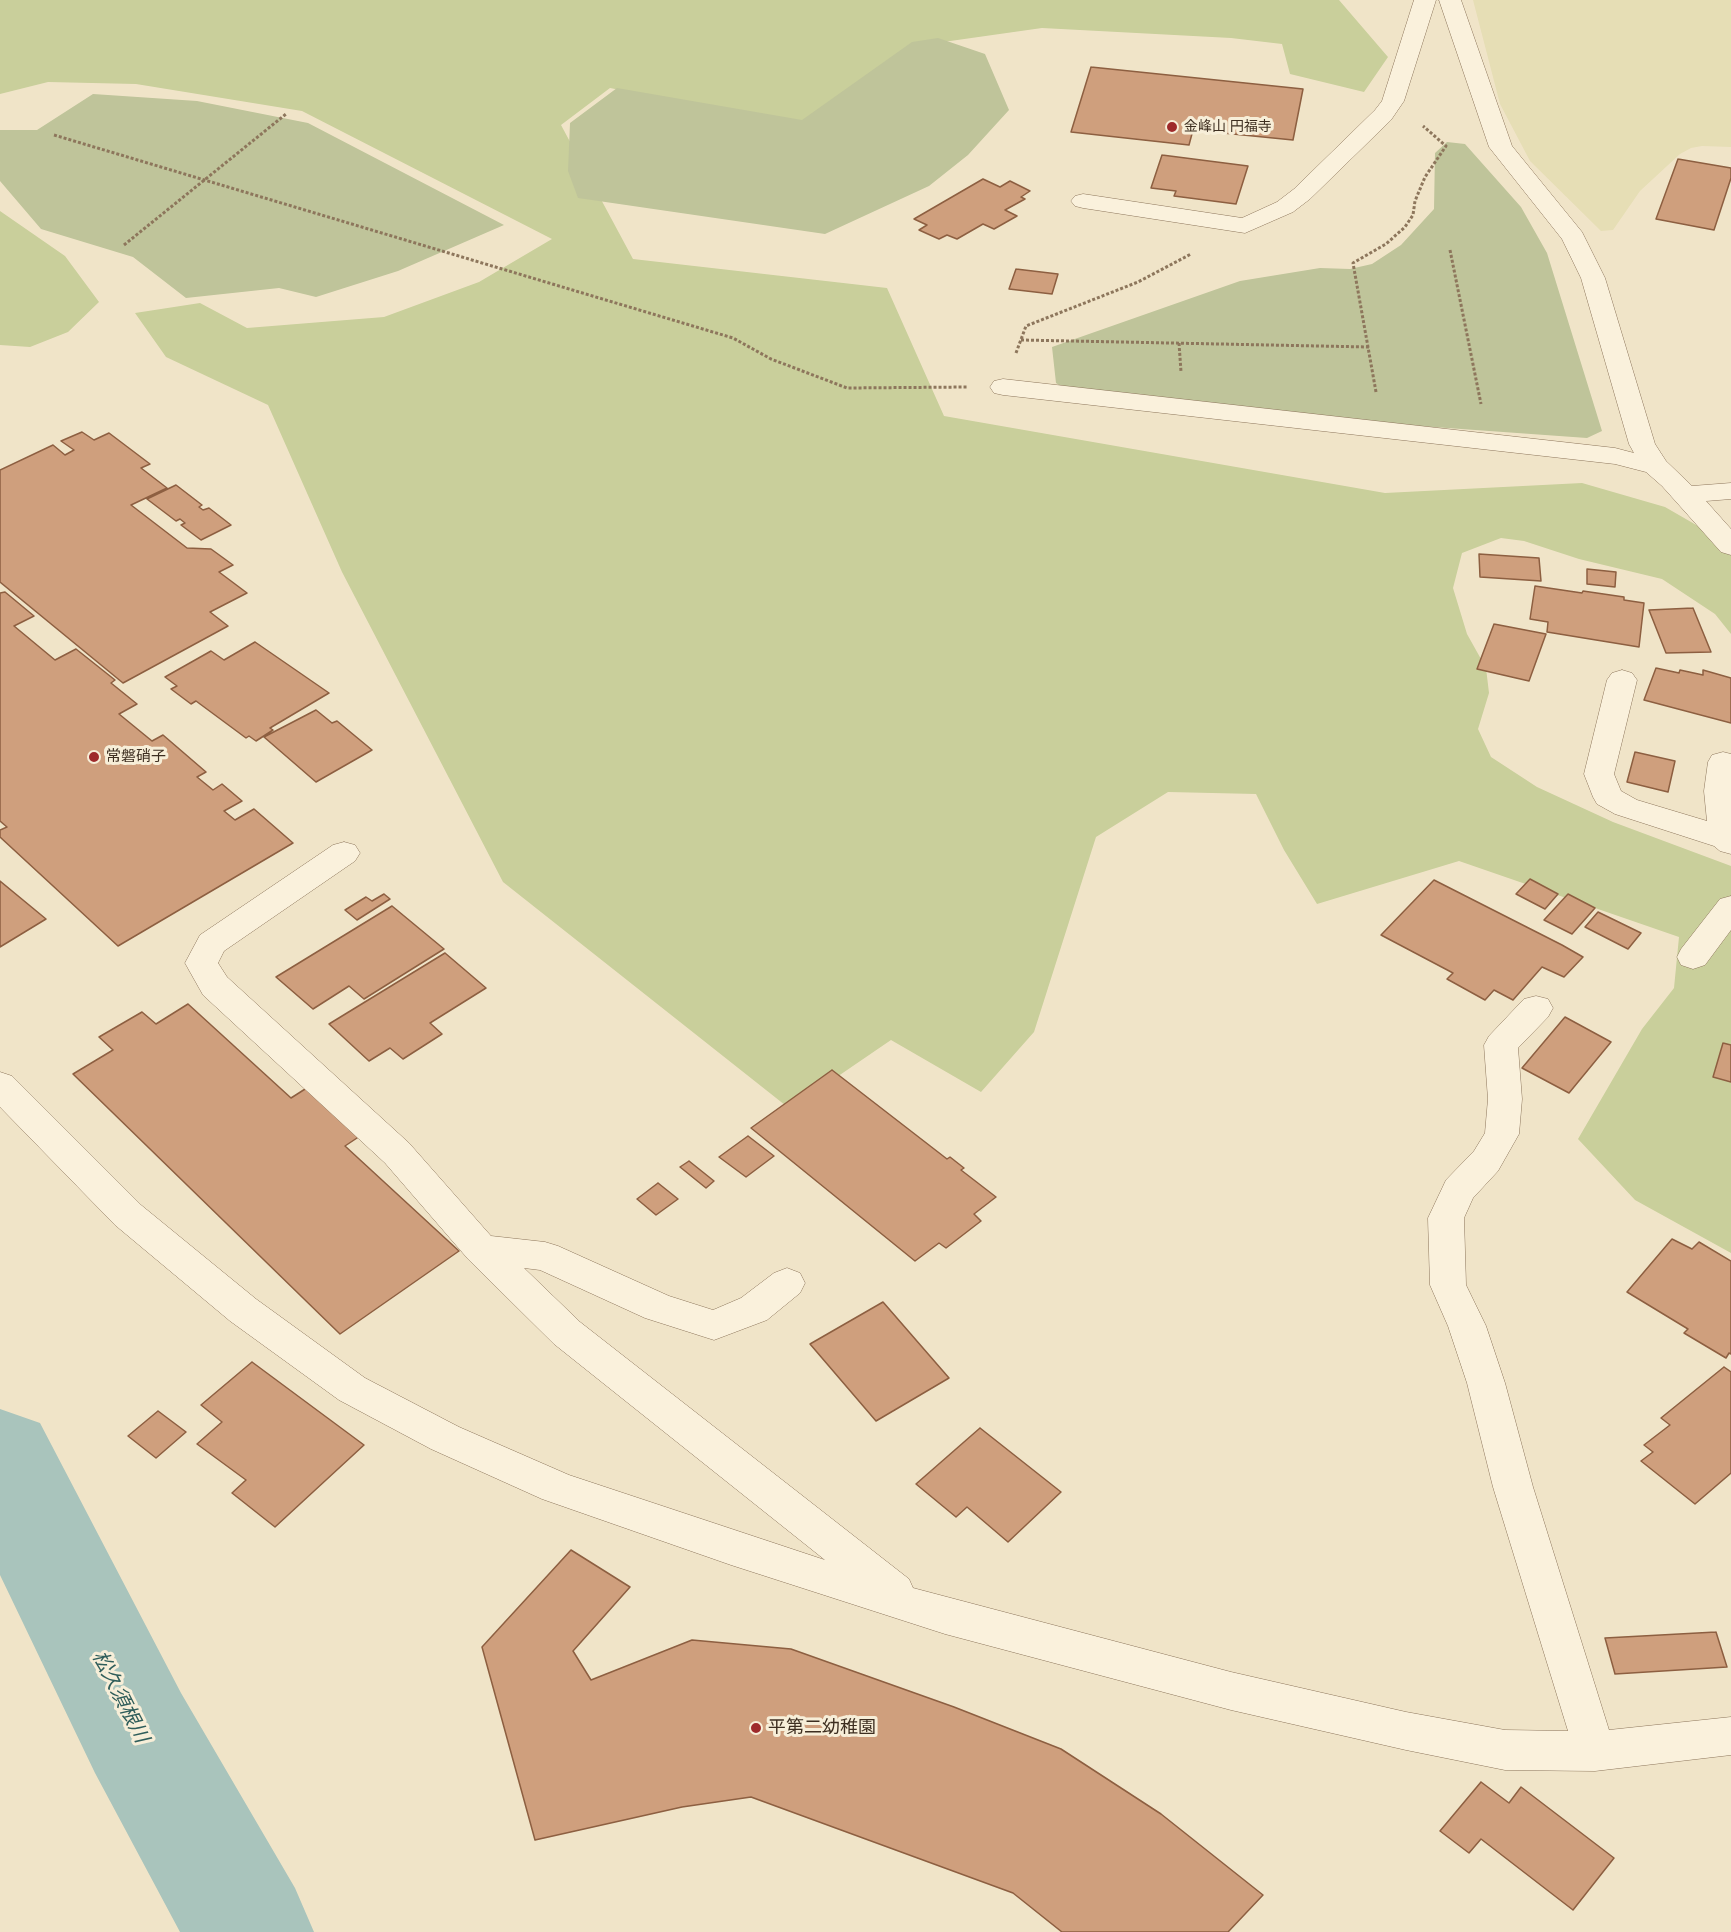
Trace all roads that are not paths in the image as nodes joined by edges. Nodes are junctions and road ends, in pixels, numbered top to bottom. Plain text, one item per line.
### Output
1 (1425, 0) edge
2 (1450, 0) edge
3 (1083, 201) dead end
4 (1003, 387) road end
5 (1656, 466) junction
6 (1731, 491) edge
7 (1685, 495) junction
8 (1731, 546) edge
9 (1622, 680) dead end
10 (1723, 762) dead end
11 (1728, 841) edge
12 (344, 853) dead end
13 (1731, 907) edge
14 (1693, 957) dead end
15 (1536, 1008) dead end
16 (0, 1085) edge
17 (481, 1249) junction
18 (787, 1283) dead end
19 (910, 1604) junction
20 (1731, 1736) edge
21 (1595, 1751) junction

1 - 3 street
2 - 5 street
4 - 5 street
5 - 7 street
6 - 7 street
7 - 8 street
9 - 11 street
10 - 11 street
12 - 17 street
13 - 14 street
15 - 21 street
16 - 19 street
17 - 18 street
17 - 19 street
19 - 21 street
20 - 21 street

